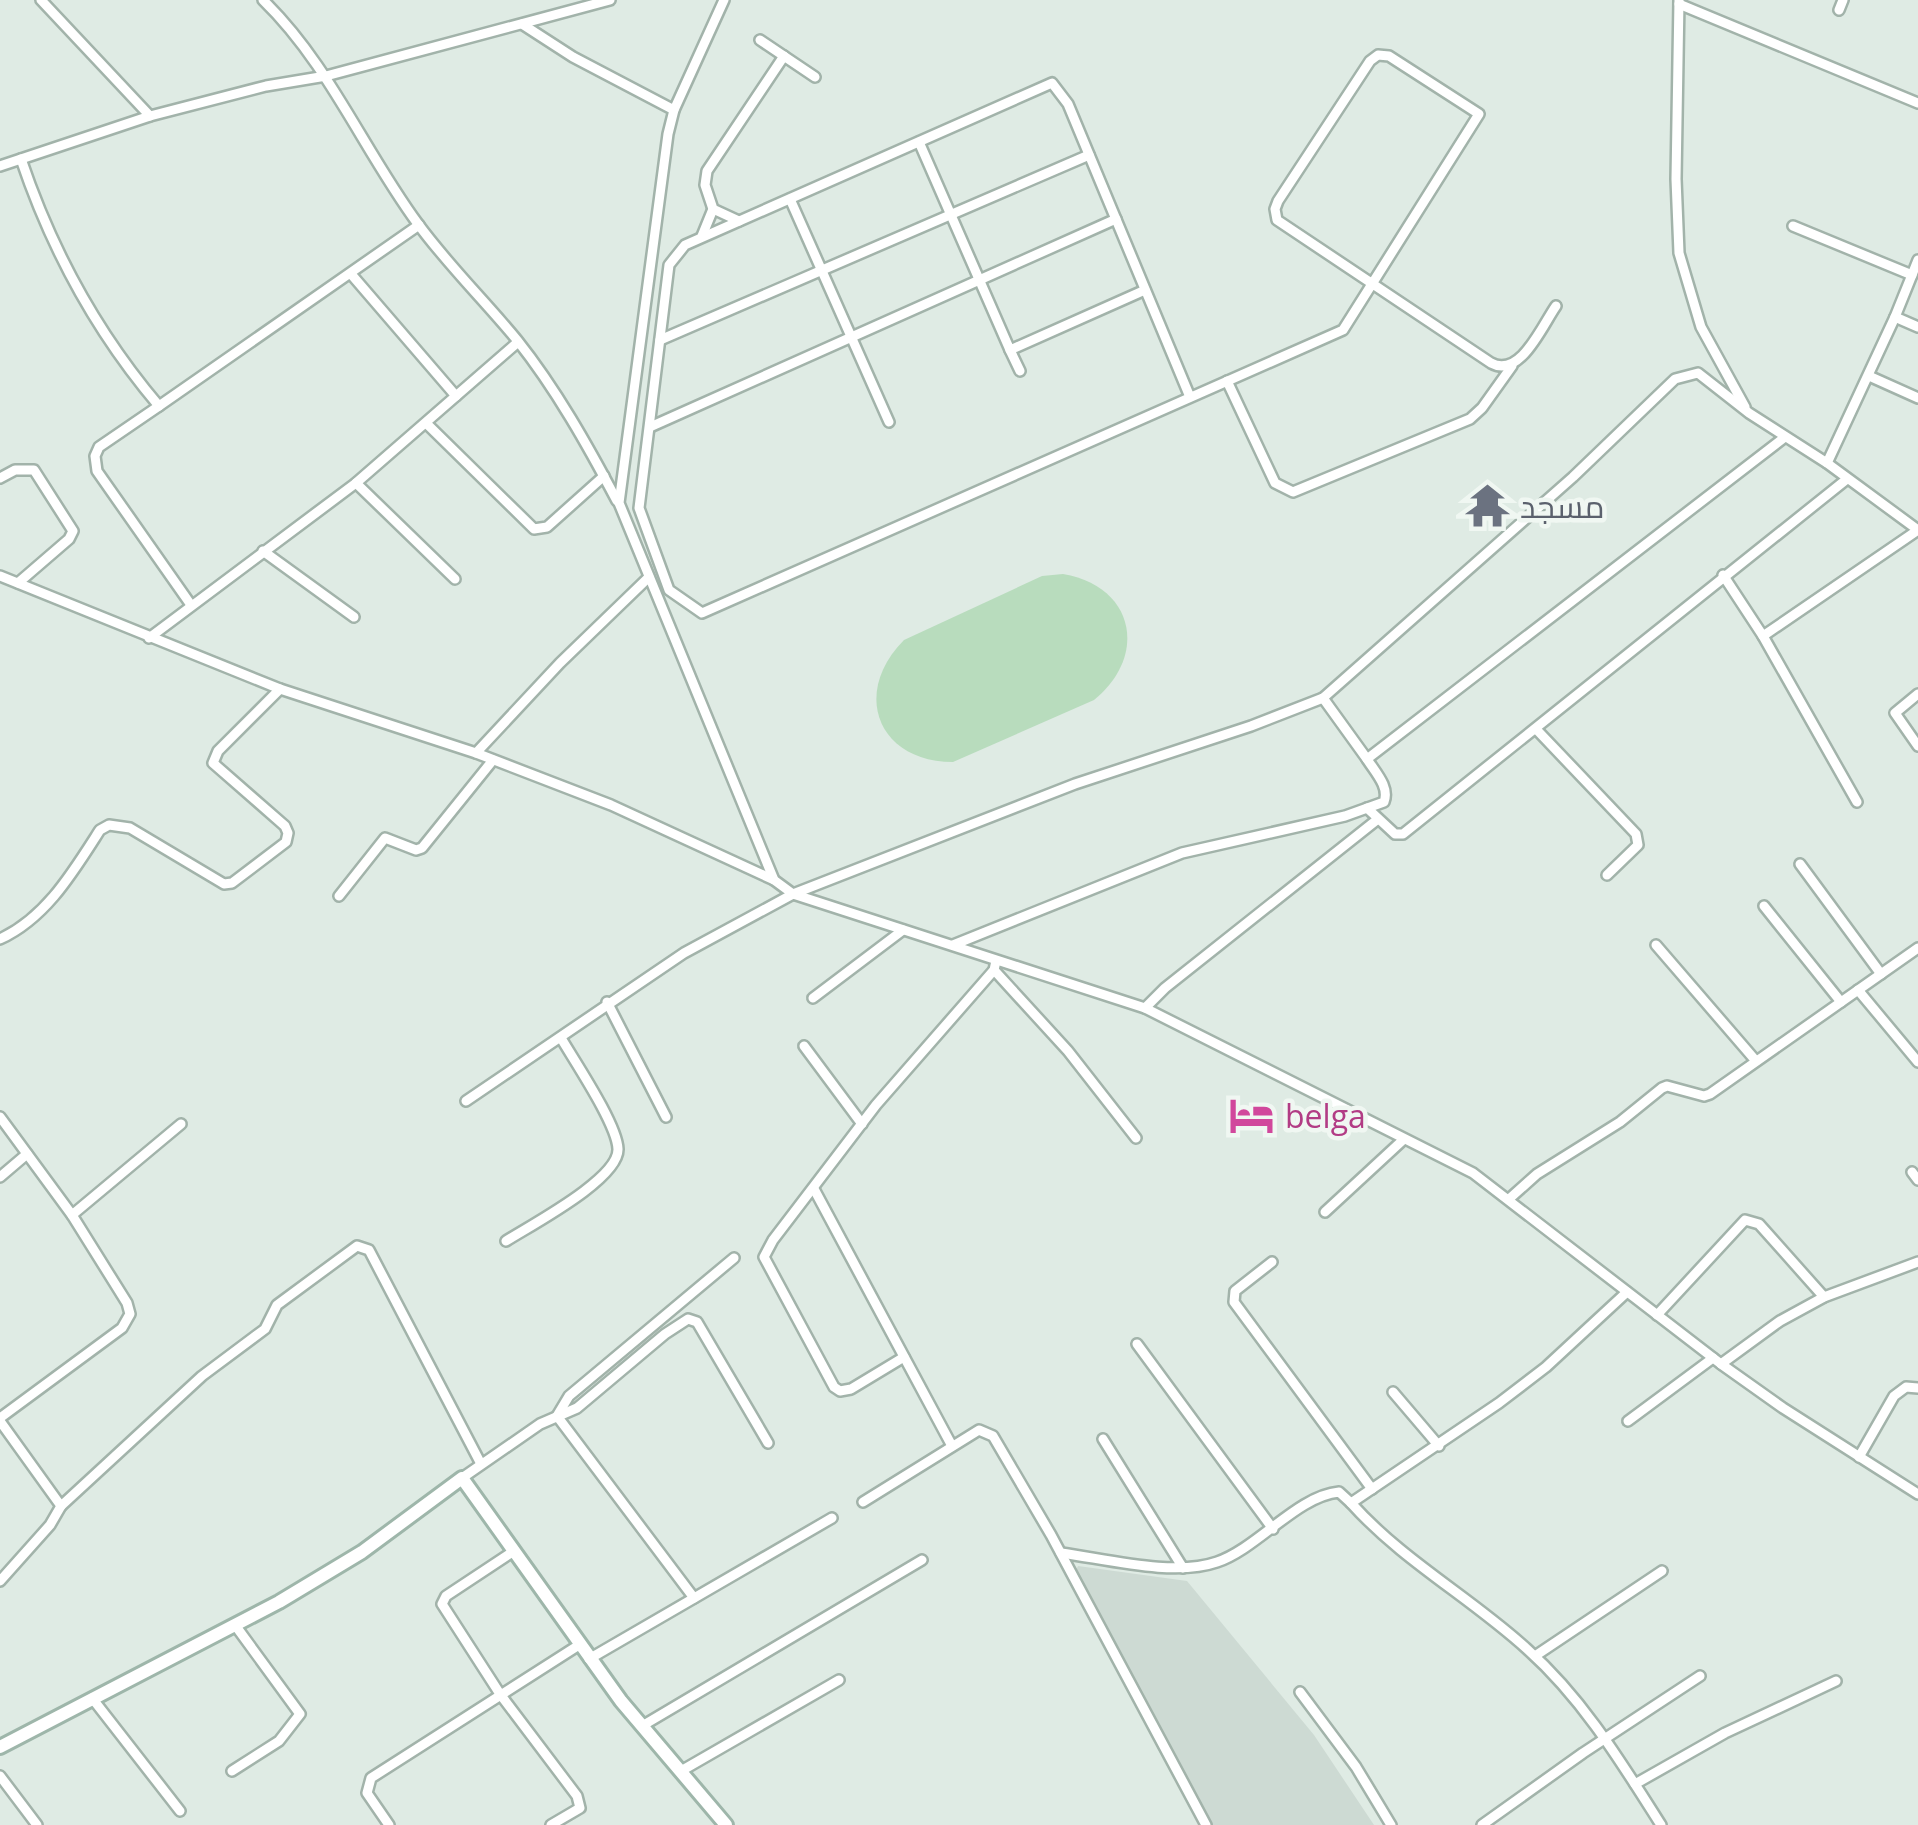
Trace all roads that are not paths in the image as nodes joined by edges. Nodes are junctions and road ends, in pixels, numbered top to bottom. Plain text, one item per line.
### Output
1 (41, 0) edge
2 (263, 0) edge
3 (610, 0) edge
4 (724, 0) edge
5 (1679, 2) edge
6 (522, 24) junction
7 (760, 40) dead end
8 (784, 56) junction
9 (326, 76) junction
10 (816, 76) dead end
11 (1918, 103) edge
12 (674, 110) junction
13 (150, 116) junction
14 (919, 142) junction
15 (1090, 155) junction
16 (21, 160) junction
17 (0, 166) edge
18 (790, 199) junction
19 (713, 210) junction
20 (951, 215) junction
21 (1116, 219) junction
22 (740, 221) junction
23 (418, 225) junction
24 (1793, 226) dead end
25 (700, 239) junction
26 (1918, 260) edge
27 (822, 270) junction
28 (351, 274) junction
29 (1912, 275) junction
30 (979, 280) junction
31 (1374, 283) junction
32 (1145, 290) junction
33 (1556, 306) dead end
34 (1896, 317) junction
35 (1918, 326) edge
36 (851, 337) junction
37 (660, 340) junction
38 (518, 342) junction
39 (1010, 350) junction
40 (1512, 366) junction
41 (1020, 371) dead end
42 (1869, 376) junction
43 (1228, 381) junction
44 (456, 396) junction
45 (1190, 397) junction
46 (1918, 398) edge
47 (159, 406) junction
48 (1749, 413) junction
49 (889, 422) dead end
50 (428, 424) junction
51 (650, 426) junction
52 (1785, 437) junction
53 (1828, 464) junction
54 (604, 476) junction
55 (0, 478) edge
56 (1847, 479) junction
57 (356, 483) junction
58 (618, 504) junction
59 (263, 552) junction
60 (1723, 575) junction
61 (0, 576) edge
62 (649, 577) junction
63 (455, 579) dead end
64 (18, 583) junction
65 (191, 605) junction
66 (354, 617) dead end
67 (1763, 636) junction
68 (149, 638) junction
69 (280, 689) junction
70 (1918, 694) edge
71 (1323, 698) junction
72 (1536, 728) junction
73 (1918, 746) edge
74 (476, 753) junction
75 (1367, 759) junction
76 (493, 760) junction
77 (1857, 802) dead end
78 (1368, 808) junction
79 (1378, 819) junction
80 (1800, 864) dead end
81 (1607, 874) dead end
82 (774, 880) junction
83 (793, 894) junction
84 (339, 896) dead end
85 (1764, 906) dead end
86 (903, 930) junction
87 (0, 938) edge
88 (953, 945) junction
89 (1656, 945) dead end
90 (1918, 948) edge
91 (995, 966) junction
92 (1881, 974) junction
93 (1858, 990) junction
94 (813, 998) dead end
95 (607, 1002) junction
96 (1841, 1002) junction
97 (1145, 1008) junction
98 (561, 1038) junction
99 (804, 1046) dead end
100 (1756, 1061) junction
101 (1918, 1062) edge
102 (466, 1101) dead end
103 (666, 1117) dead end
104 (0, 1118) edge
105 (181, 1124) dead end
106 (862, 1124) junction
107 (1136, 1138) dead end
108 (1404, 1139) junction
109 (27, 1154) junction
110 (0, 1177) edge
111 (814, 1190) junction
112 (1509, 1199) junction
113 (1325, 1212) dead end
114 (72, 1215) junction
115 (506, 1240) dead end
116 (734, 1258) dead end
117 (1272, 1262) dead end
118 (1918, 1262) edge
119 (1627, 1292) junction
120 (1824, 1297) junction
121 (1657, 1315) junction
122 (1138, 1344) dead end
123 (904, 1357) junction
124 (1717, 1361) junction
125 (1918, 1388) edge
126 (1393, 1392) dead end
127 (557, 1416) junction
128 (0, 1420) edge
129 (1628, 1421) dead end
130 (1103, 1438) dead end
131 (768, 1443) dead end
132 (952, 1446) junction
133 (1439, 1446) junction
134 (1860, 1457) junction
135 (480, 1464) junction
136 (462, 1478) junction
137 (1372, 1489) junction
138 (1918, 1494) edge
139 (863, 1502) dead end
140 (1351, 1503) junction
141 (61, 1506) junction
142 (832, 1518) dead end
143 (1273, 1529) junction
144 (514, 1551) junction
145 (1061, 1553) junction
146 (922, 1560) dead end
147 (1182, 1568) junction
148 (1662, 1572) dead end
149 (0, 1580) edge
150 (694, 1598) junction
151 (235, 1625) junction
152 (578, 1645) junction
153 (1535, 1656) junction
154 (589, 1660) junction
155 (1700, 1676) dead end
156 (839, 1680) dead end
157 (1836, 1681) dead end
158 (1300, 1692) dead end
159 (500, 1694) junction
160 (92, 1698) junction
161 (642, 1726) junction
162 (1606, 1740) junction
163 (0, 1747) edge
164 (680, 1771) junction
165 (232, 1772) dead end
166 (0, 1776) edge
167 (1635, 1784) junction
168 (180, 1812) dead end
169 (37, 1825) edge
170 (390, 1825) edge
171 (552, 1825) edge
172 (726, 1825) edge
173 (1206, 1825) edge
174 (1392, 1825) edge
175 (1482, 1825) edge
176 (1661, 1825) edge

1 - 13 street
2 - 9 street
3 - 6 street
4 - 12 street
5 - 11 street
5 - 48 street
6 - 9 street
6 - 12 street
7 - 8 street
8 - 10 street
8 - 19 street
9 - 13 street
9 - 23 street
12 - 58 street
13 - 16 street
14 - 15 street
14 - 18 street
14 - 20 street
15 - 20 street
15 - 21 street
16 - 17 street
16 - 47 street
18 - 22 street
18 - 27 street
19 - 22 street
19 - 25 street
20 - 27 street
20 - 30 street
21 - 30 street
21 - 32 street
22 - 25 street
23 - 28 street
23 - 38 street
24 - 29 street
25 - 37 street
26 - 29 street
27 - 36 street
27 - 37 street
28 - 44 street
28 - 47 street
29 - 34 street
30 - 36 street
30 - 39 street
31 - 31 street
31 - 40 street
31 - 43 street
32 - 39 street
32 - 45 street
33 - 40 street
34 - 35 street
34 - 42 street
36 - 49 street
36 - 51 street
37 - 51 street
38 - 44 street
38 - 54 street
39 - 41 street
40 - 43 street
42 - 46 street
42 - 53 street
43 - 45 street
44 - 50 street
45 - 51 street
47 - 65 street
48 - 52 street
48 - 71 street
50 - 54 street
50 - 57 street
52 - 53 street
52 - 75 street
53 - 56 street
54 - 58 street
55 - 64 street
56 - 60 street
56 - 67 street
57 - 59 street
57 - 63 street
58 - 62 street
59 - 65 street
59 - 66 street
60 - 67 street
60 - 72 street
61 - 64 street
62 - 74 street
62 - 82 street
64 - 68 street
65 - 68 street
67 - 77 street
68 - 69 street
69 - 74 street
69 - 87 street
70 - 73 street
71 - 75 street
71 - 83 street
72 - 79 street
72 - 81 street
74 - 76 street
75 - 78 street
76 - 82 street
76 - 84 street
78 - 79 street
78 - 88 street
79 - 97 street
80 - 92 street
82 - 83 street
83 - 86 street
83 - 95 street
85 - 96 street
86 - 88 street
86 - 94 street
88 - 91 street
89 - 100 street
90 - 92 street
91 - 97 street
91 - 106 street
91 - 107 street
92 - 93 street
93 - 96 street
93 - 101 street
95 - 98 street
95 - 103 street
96 - 100 street
97 - 108 street
98 - 102 street
98 - 115 street
99 - 106 street
100 - 112 street
104 - 109 street
105 - 114 street
106 - 111 street
108 - 112 street
108 - 113 street
109 - 110 street
109 - 114 street
111 - 123 street
111 - 123 street
112 - 119 street
114 - 128 street
116 - 127 street
117 - 137 street
118 - 120 street
119 - 121 street
119 - 133 street
120 - 121 street
120 - 124 street
121 - 124 street
122 - 143 street
123 - 132 street
124 - 129 street
124 - 134 street
125 - 134 street
126 - 133 street
127 - 131 street
127 - 135 street
127 - 150 street
128 - 141 street
130 - 147 street
132 - 139 street
132 - 145 street
133 - 137 street
134 - 138 street
135 - 136 street
135 - 141 street
136 - 144 street
136 - 151 street
137 - 140 street
140 - 143 street
140 - 153 street
141 - 149 street
142 - 150 street
143 - 147 street
144 - 152 street
144 - 159 street
145 - 147 street
145 - 173 street
146 - 161 street
148 - 153 street
150 - 154 street
151 - 160 street
151 - 165 street
152 - 154 street
152 - 159 street
153 - 162 street
154 - 161 street
155 - 162 street
156 - 164 street
157 - 167 street
158 - 174 street
159 - 170 street
159 - 171 street
160 - 163 street
160 - 168 street
161 - 164 street
162 - 167 street
162 - 175 street
164 - 172 street
166 - 169 street
167 - 176 street

